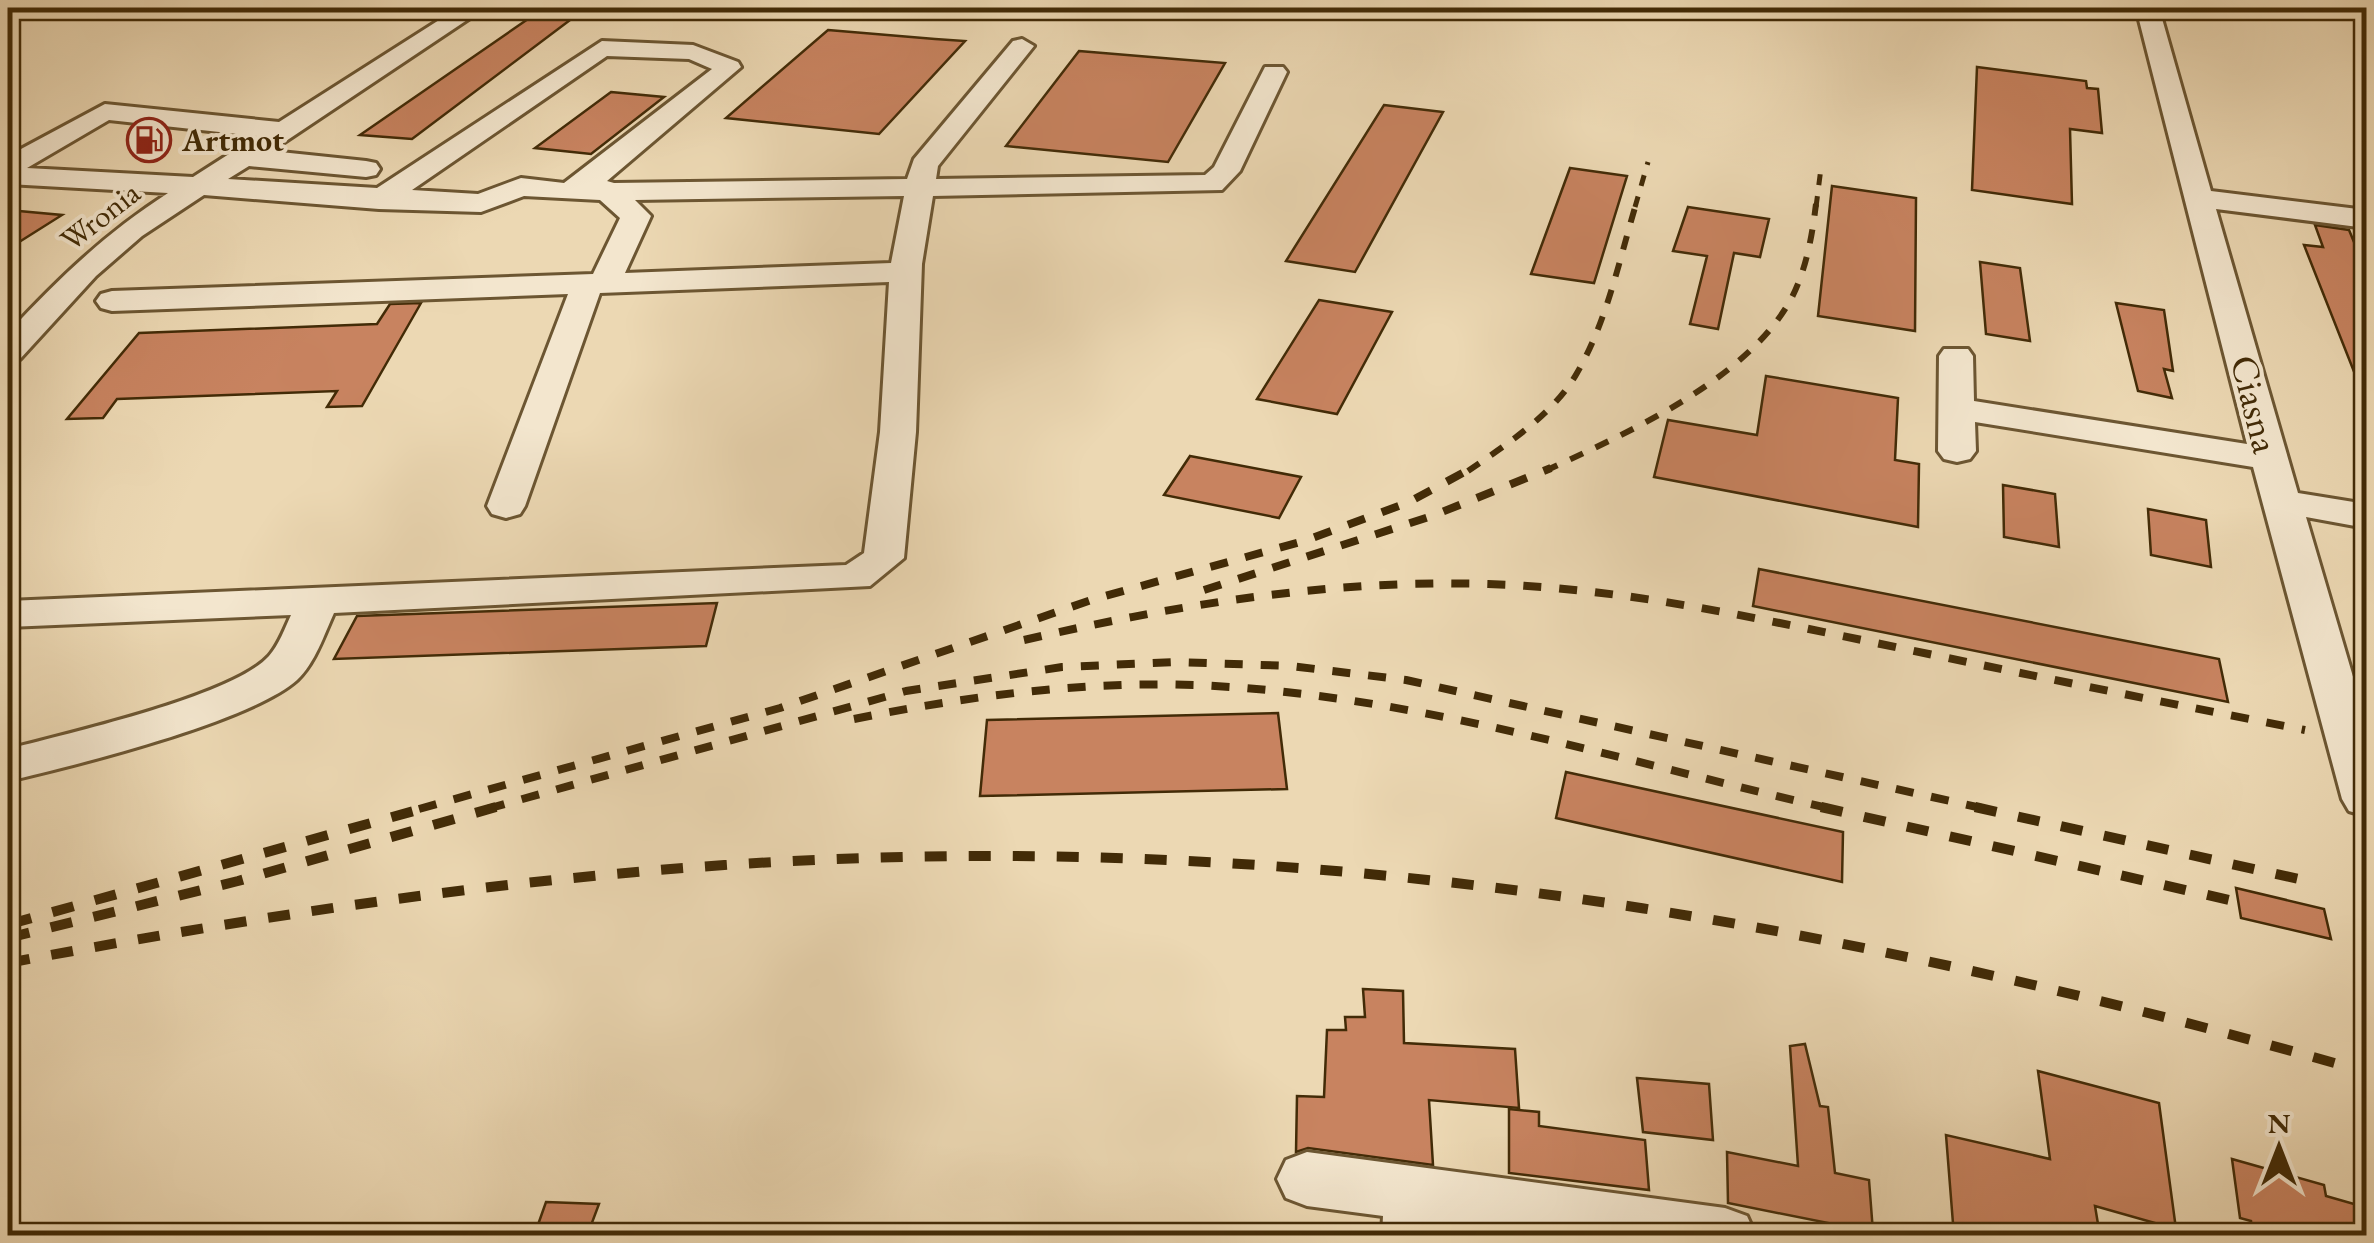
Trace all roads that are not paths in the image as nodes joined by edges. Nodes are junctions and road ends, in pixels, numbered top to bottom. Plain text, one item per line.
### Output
1 (472, 8) edge
2 (2147, 8) edge
3 (1022, 46) dead end
4 (1274, 72) dead end
5 (284, 131) junction
6 (243, 157) junction
7 (8, 167) edge
8 (419, 174) junction
9 (8, 175) edge
10 (200, 186) junction
11 (918, 187) junction
12 (521, 188) junction
13 (604, 189) junction
14 (569, 192) junction
15 (2199, 198) junction
16 (379, 200) junction
17 (2366, 219) edge
18 (906, 272) junction
19 (597, 283) junction
20 (112, 301) dead end
21 (8, 352) edge
22 (2264, 442) junction
23 (1957, 451) dead end
24 (2279, 501) junction
25 (506, 506) dead end
26 (2366, 516) edge
27 (319, 600) junction
28 (8, 614) edge
29 (8, 765) edge
30 (2366, 799) edge
31 (1308, 1179) dead end
32 (1414, 1214) edge
33 (1725, 1236) edge

1 - 5 street, Wronia
2 - 15 street, Ciasna
3 - 11 street
4 - 11 street
5 - 6 street, Wronia
5 - 7 street
6 - 8 street
6 - 10 street, Wronia
8 - 12 street
8 - 14 street
8 - 16 street
9 - 10 street, Wronia
10 - 16 street
10 - 21 street, Wronia
11 - 13 street
11 - 18 street
12 - 14 street
12 - 16 street
13 - 14 street
13 - 19 street
15 - 17 street
15 - 22 street, Ciasna
18 - 19 street
18 - 27 street
19 - 20 street
19 - 25 street
22 - 23 street
22 - 24 street, Ciasna
24 - 26 street
24 - 30 street, Ciasna
27 - 28 street
27 - 29 street
31 - 32 street
32 - 33 street

